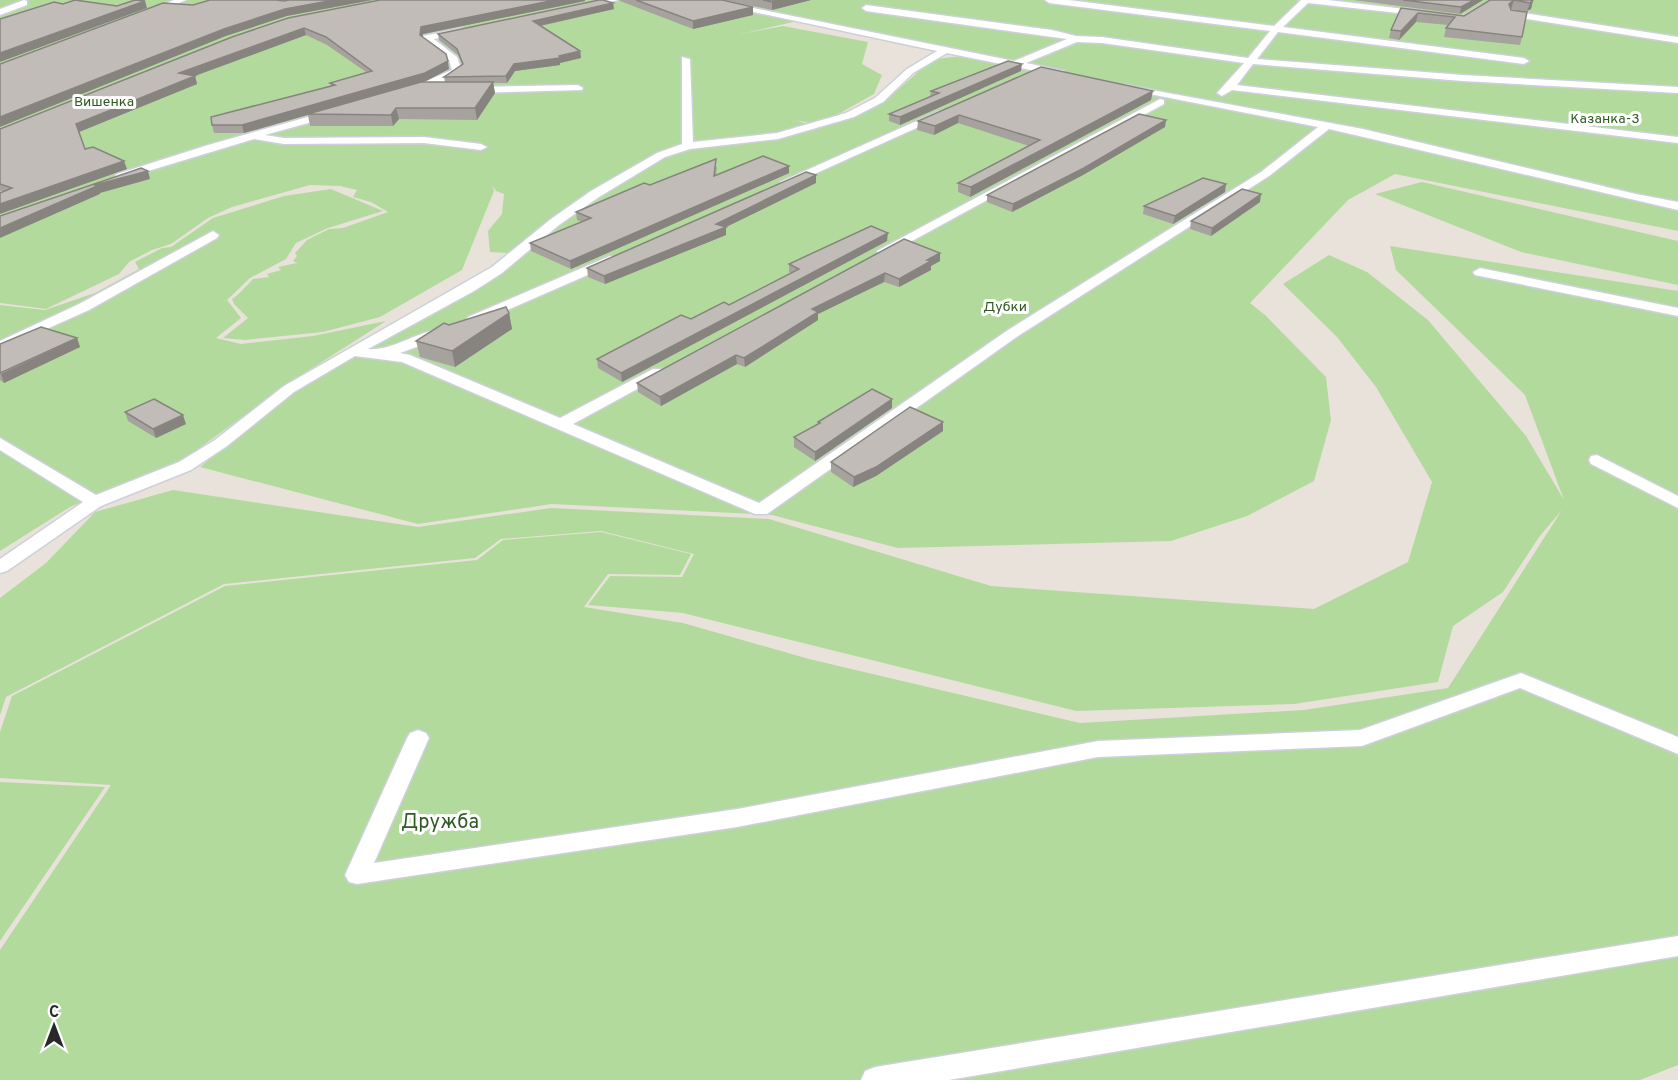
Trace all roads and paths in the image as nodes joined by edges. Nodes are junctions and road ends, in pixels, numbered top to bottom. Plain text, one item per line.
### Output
1 (182, 0) edge
2 (614, 0) edge
3 (701, 0) edge
4 (1049, 0) edge
5 (1305, 0) edge
6 (24, 3) dead end
7 (866, 8) dead end
8 (567, 10) edge
9 (0, 12) edge
10 (1428, 15) edge
11 (1512, 15) edge
12 (137, 17) edge
13 (473, 29) edge
14 (1275, 29) junction
15 (1076, 39) junction
16 (1678, 40) edge
17 (943, 51) junction
18 (685, 59) dead end
19 (1249, 61) junction
20 (1524, 61) dead end
21 (1015, 64) junction
22 (1040, 69) junction
23 (1074, 76) edge
24 (1018, 79) edge
25 (1119, 85) edge
26 (1230, 87) junction
27 (578, 88) dead end
28 (1678, 90) edge
29 (1160, 102) dead end
30 (1209, 103) junction
31 (953, 108) edge
32 (344, 110) edge
33 (1327, 125) junction
34 (253, 136) junction
35 (1678, 140) edge
36 (688, 146) junction
37 (482, 147) dead end
38 (107, 180) edge
39 (769, 190) edge
40 (1678, 206) edge
41 (213, 235) dead end
42 (628, 252) edge
43 (875, 255) edge
44 (1480, 272) dead end
45 (1678, 312) edge
46 (0, 346) edge
47 (352, 351) junction
48 (381, 355) junction
49 (675, 362) edge
50 (559, 425) junction
51 (0, 443) edge
52 (1597, 460) dead end
53 (95, 502) junction
54 (1678, 503) edge
55 (0, 567) edge
56 (418, 738) dead end
57 (1678, 746) edge
58 (1678, 946) edge
59 (874, 1080) edge

1 - 12 lane
2 - 8 lane
3 - 17 lane
4 - 14 lane
5 - 10 lane
5 - 14 lane
6 - 9 lane
7 - 15 lane
11 - 16 lane
13 - 27 lane
14 - 19 lane
14 - 20 lane
15 - 19 lane
15 - 21 lane
17 - 21 lane
17 - 36 lane
18 - 36 lane
19 - 26 lane
19 - 28 lane
21 - 22 lane
22 - 23 lane
22 - 24 lane
25 - 30 lane
26 - 30 lane
26 - 35 lane
29 - 43 lane
30 - 33 lane
31 - 39 lane
32 - 34 lane
33 - 40 lane
33 - 50 lane
34 - 37 lane
34 - 38 lane
36 - 47 lane
41 - 46 lane
42 - 48 lane
44 - 45 lane
47 - 48 lane
47 - 53 lane
48 - 50 lane
49 - 50 lane
51 - 53 lane
52 - 54 lane
53 - 55 lane
56 - 57 lane
58 - 59 lane

